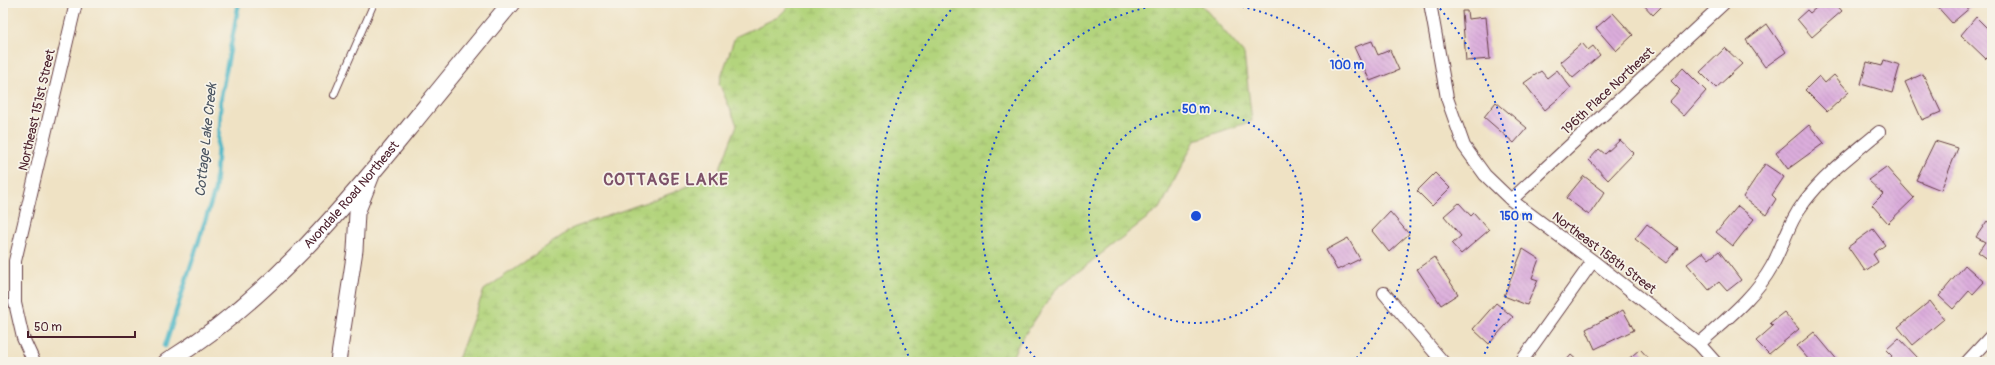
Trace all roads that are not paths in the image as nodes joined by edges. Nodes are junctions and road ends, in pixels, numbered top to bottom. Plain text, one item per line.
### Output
1 (76, 3) edge
2 (374, 3) edge
3 (511, 3) edge
4 (1430, 3) edge
5 (1724, 3) edge
6 (334, 95) dead end
7 (1879, 132) dead end
8 (374, 171) junction
9 (1511, 200) junction
10 (1593, 261) junction
11 (1384, 292) dead end
12 (1992, 335) edge
13 (1699, 344) junction
14 (34, 362) edge
15 (167, 362) edge
16 (338, 362) edge
17 (1443, 362) edge
18 (1521, 362) edge
19 (1715, 362) edge
20 (1967, 362) edge

1 - 14 street, Northeast 151st Street
2 - 6 lane
3 - 8 main road, Avondale Road Northeast
4 - 9 street, Northeast 158th Street
5 - 9 street, 196th Place Northeast
7 - 13 street
8 - 15 main road, Avondale Road Northeast
8 - 16 street
9 - 10 street, Northeast 158th Street
10 - 13 street, Northeast 158th Street
10 - 18 street
11 - 17 street
12 - 20 street
13 - 19 street, Northeast 158th Street

